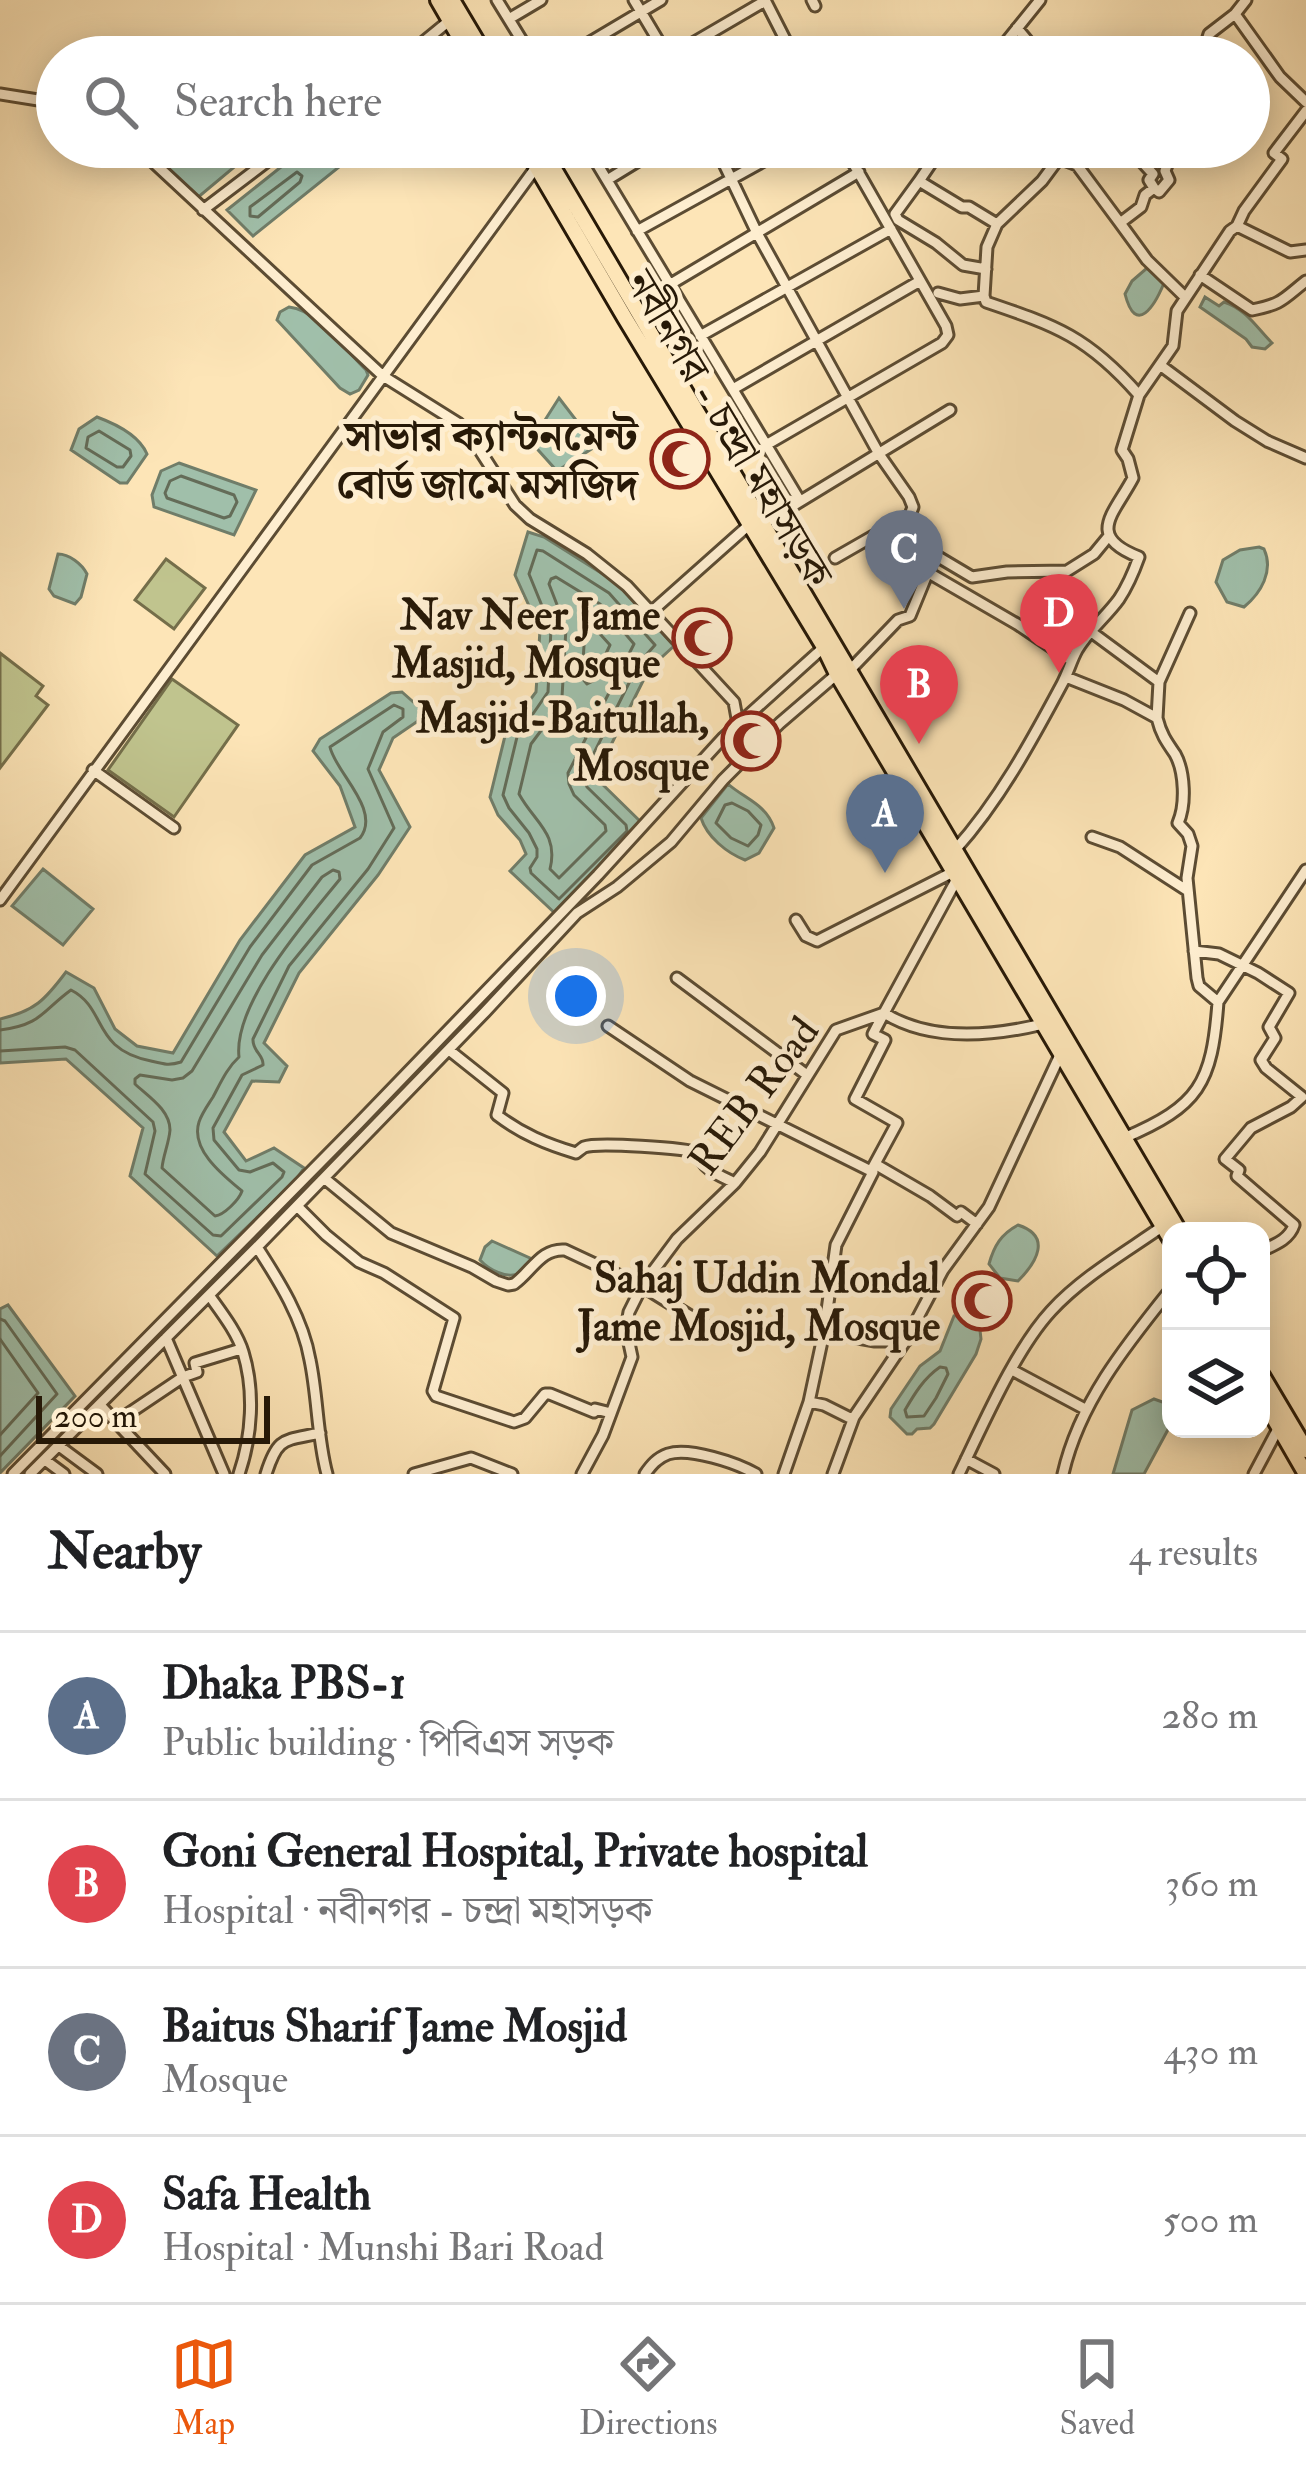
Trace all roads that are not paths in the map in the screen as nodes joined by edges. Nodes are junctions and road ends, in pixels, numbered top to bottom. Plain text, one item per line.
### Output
1 (438, 0) edge
2 (452, 0) edge
3 (497, 0) edge
4 (542, 0) edge
5 (634, 0) edge
6 (661, 0) edge
7 (765, 0) edge
8 (1040, 0) edge
9 (1246, 0) edge
10 (641, 12) junction
11 (1235, 14) junction
12 (509, 19) junction
13 (449, 21) junction
14 (1017, 28) junction
15 (431, 36) edge
16 (458, 36) edge
17 (473, 36) edge
18 (519, 36) edge
19 (600, 36) edge
20 (655, 36) edge
21 (704, 36) edge
22 (783, 36) edge
23 (1011, 36) edge
24 (1024, 36) edge
25 (1209, 36) edge
26 (1251, 36) edge
27 (1270, 63) edge
28 (0, 94) edge
29 (36, 100) edge
30 (1306, 106) edge
31 (159, 168) edge
32 (258, 168) edge
33 (536, 168) edge
34 (538, 168) edge
35 (553, 168) edge
36 (599, 168) edge
37 (627, 168) edge
38 (726, 168) edge
39 (753, 168) edge
40 (857, 168) edge
41 (928, 168) edge
42 (1052, 168) edge
43 (1079, 168) edge
44 (1147, 168) edge
45 (1166, 168) edge
46 (859, 172) junction
47 (607, 180) junction
48 (732, 180) junction
49 (919, 181) junction
50 (1154, 188) junction
51 (203, 210) junction
52 (1120, 223) junction
53 (998, 224) junction
54 (1237, 226) junction
55 (891, 229) junction
56 (637, 231) junction
57 (757, 233) junction
58 (1306, 250) edge
59 (986, 269) junction
60 (1200, 275) junction
61 (920, 281) junction
62 (1306, 281) edge
63 (669, 285) junction
64 (786, 286) junction
65 (938, 293) dead end
66 (984, 296) junction
67 (1185, 297) junction
68 (700, 336) junction
69 (817, 341) junction
70 (1160, 365) junction
71 (382, 376) junction
72 (733, 389) junction
73 (1139, 395) junction
74 (848, 398) junction
75 (950, 410) dead end
76 (766, 445) junction
77 (879, 454) junction
78 (1306, 458) edge
79 (800, 501) junction
80 (756, 524) junction
81 (1108, 537) junction
82 (836, 558) dead end
83 (928, 573) junction
84 (650, 613) junction
85 (1190, 613) dead end
86 (1090, 631) junction
87 (824, 647) junction
88 (1072, 661) junction
89 (843, 672) junction
90 (1066, 677) junction
91 (1159, 682) junction
92 (1157, 718) junction
93 (738, 724) junction
94 (94, 770) junction
95 (175, 828) dead end
96 (1092, 837) dead end
97 (955, 850) junction
98 (1306, 870) edge
99 (956, 874) junction
100 (1189, 891) junction
101 (0, 900) edge
102 (796, 920) dead end
103 (1194, 951) junction
104 (1243, 965) junction
105 (676, 978) dead end
106 (1218, 1002) junction
107 (884, 1013) junction
108 (1043, 1024) junction
109 (608, 1026) dead end
110 (449, 1050) junction
111 (1061, 1054) junction
112 (807, 1075) junction
113 (776, 1123) junction
114 (1124, 1138) junction
115 (873, 1168) junction
116 (324, 1178) junction
117 (735, 1183) junction
118 (297, 1206) junction
119 (1174, 1222) edge
120 (977, 1224) junction
121 (1162, 1226) joint
122 (1270, 1246) edge
123 (257, 1247) junction
124 (642, 1286) junction
125 (209, 1295) junction
126 (1162, 1300) edge
127 (713, 1330) dead end
128 (824, 1332) junction
129 (166, 1338) junction
130 (906, 1341) junction
131 (242, 1348) junction
132 (1012, 1370) junction
133 (183, 1377) junction
134 (1270, 1397) edge
135 (809, 1402) junction
136 (1270, 1404) edge
137 (100, 1405) junction
138 (1085, 1409) junction
139 (611, 1413) junction
140 (854, 1418) junction
141 (116, 1422) junction
142 (1279, 1427) junction
143 (320, 1433) junction
144 (59, 1446) junction
145 (1306, 1450) edge
146 (721, 1459) junction
147 (966, 1459) junction
148 (45, 1460) junction
149 (460, 1461) junction
150 (13, 1474) edge
151 (30, 1474) edge
152 (64, 1474) edge
153 (97, 1474) edge
154 (165, 1474) edge
155 (224, 1474) edge
156 (239, 1474) edge
157 (266, 1474) edge
158 (327, 1474) edge
159 (414, 1474) edge
160 (454, 1474) edge
161 (512, 1474) edge
162 (582, 1474) edge
163 (645, 1474) edge
164 (719, 1474) edge
165 (756, 1474) edge
166 (784, 1474) edge
167 (832, 1474) edge
168 (959, 1474) edge
169 (994, 1474) edge
170 (1063, 1474) edge
171 (1254, 1474) edge
172 (1306, 1474) edge

1 - 13 highway
2 - 17 highway
3 - 12 street
4 - 12 street
5 - 10 street
6 - 10 street
7 - 21 street
7 - 22 street
8 - 14 street
9 - 11 street
10 - 19 street
10 - 20 street
11 - 25 street
11 - 26 street
12 - 18 street
13 - 15 street
13 - 16 highway
14 - 23 street
14 - 24 street
27 - 30 street
28 - 29 street
30 - 54 street
31 - 51 street
32 - 51 street
33 - 71 street
34 - 80 highway, নবীনগর - চন্দ্রা মহাসড়ক
35 - 80 highway, নবীনগর - চন্দ্রা মহাসড়ক
36 - 47 street
37 - 47 street
38 - 48 street
39 - 48 street
40 - 46 street
41 - 49 street
42 - 53 street
43 - 52 street
44 - 50 street
45 - 50 street
46 - 55 street
46 - 57 street
47 - 56 street
48 - 56 street
48 - 57 street
49 - 53 street
49 - 59 street
50 - 52 street
51 - 71 street
52 - 67 street
53 - 59 street
54 - 58 street
54 - 60 street
55 - 61 street
55 - 64 street
56 - 63 street
57 - 63 street
57 - 64 street
59 - 66 street
60 - 62 street
60 - 67 street
61 - 69 street
61 - 74 street
63 - 68 street
64 - 68 street
64 - 69 street
65 - 66 street
66 - 73 street
67 - 70 street
68 - 72 street
69 - 72 street
69 - 74 street
70 - 73 street
70 - 78 street
71 - 84 street
71 - 94 street
72 - 76 street
73 - 81 street
74 - 76 street
74 - 77 street
75 - 77 street
76 - 79 street
77 - 79 street
77 - 82 street
79 - 80 street
80 - 84 street
80 - 87 highway, নবীনগর - চন্দ্রা মহাসড়ক
80 - 89 highway, নবীনগর - চন্দ্রা মহাসড়ক
81 - 83 street
81 - 86 street
83 - 88 street
83 - 89 street
84 - 93 street
85 - 91 street
86 - 88 street
86 - 91 street
87 - 89 highway, নবীনগর - চন্দ্রা মহাসড়ক
87 - 93 street
88 - 90 street
89 - 97 highway, নবীনগর - চন্দ্রা মহাসড়ক
89 - 99 highway, নবীনগর - চন্দ্রা মহাসড়ক
89 - 110 street
90 - 92 street
90 - 97 street
91 - 92 street
92 - 100 street
93 - 150 street
94 - 95 street
94 - 101 street
96 - 100 street
97 - 114 highway, নবীনগর - চন্দ্রা মহাসড়ক
98 - 104 street
99 - 102 street
99 - 107 street, REB Road
99 - 108 highway, নবীনগর - চন্দ্রা মহাসড়ক
100 - 103 street
103 - 104 street
103 - 106 street
104 - 106 street
104 - 122 street
105 - 112 street
106 - 114 street
107 - 108 street
107 - 112 street, REB Road
107 - 115 street
108 - 111 highway, নবীনগর - চন্দ্রা মহাসড়ক
109 - 113 street
110 - 116 street
110 - 117 street
111 - 120 street
111 - 121 highway, নবীনগর - চন্দ্রা মহাসড়ক
112 - 113 street, REB Road
113 - 115 street
113 - 117 street, REB Road
114 - 119 highway, নবীনগর - চন্দ্রা মহাসড়ক
115 - 120 street
115 - 128 street
116 - 118 street
116 - 124 street
117 - 124 street, REB Road
118 - 123 street
118 - 139 street
120 - 130 street
121 - 132 street
123 - 125 street
123 - 143 street
124 - 127 street
124 - 139 street
125 - 129 street
125 - 131 street
126 - 138 street
128 - 130 street
128 - 135 street
129 - 133 street
129 - 137 street
130 - 140 street
131 - 133 street
131 - 156 street
132 - 138 street
132 - 147 street
133 - 141 street
133 - 155 street
134 - 145 highway
135 - 140 street
135 - 166 street
136 - 142 highway
137 - 141 street
137 - 144 street
138 - 170 street
139 - 162 street
140 - 167 street
141 - 154 street
142 - 171 street
142 - 172 highway
143 - 157 street
143 - 158 street
144 - 148 street
144 - 153 street
146 - 163 street
146 - 164 street
146 - 165 street
147 - 168 street
147 - 169 street
148 - 151 street
148 - 152 street
149 - 159 street
149 - 160 street
149 - 161 street

